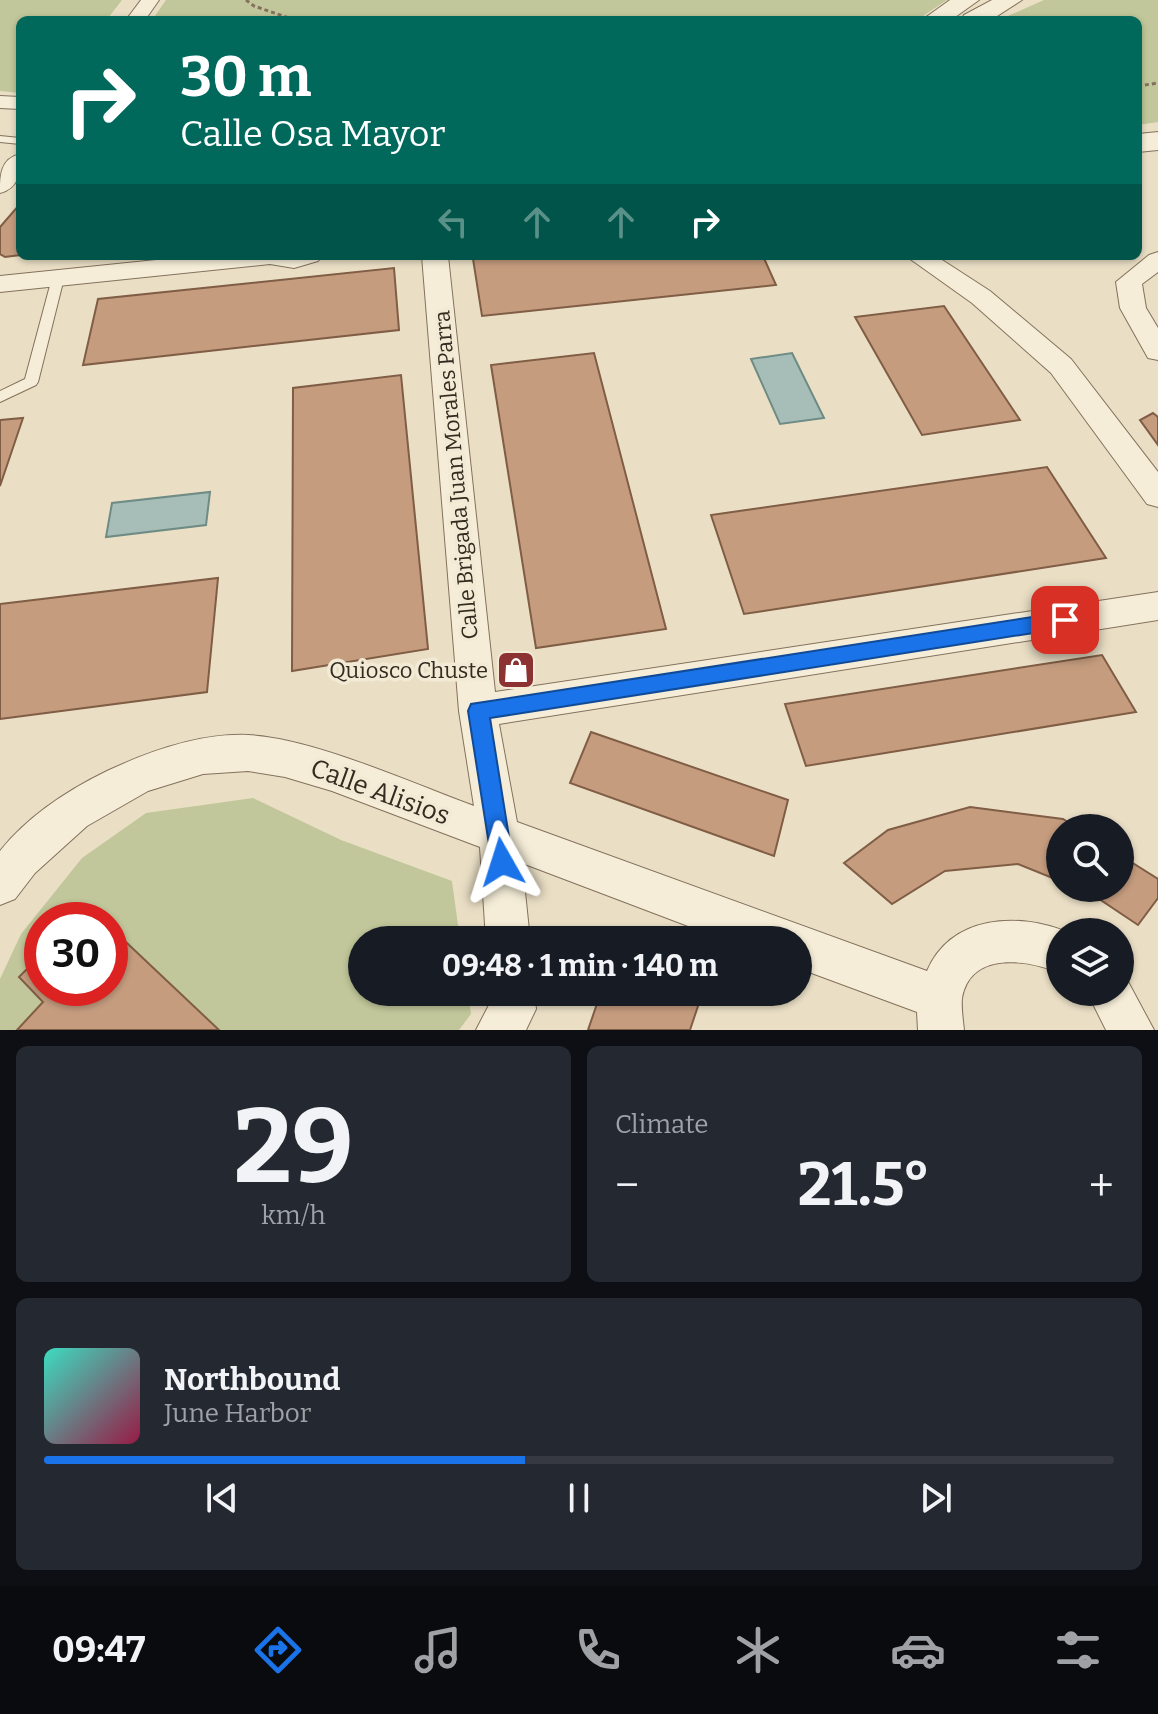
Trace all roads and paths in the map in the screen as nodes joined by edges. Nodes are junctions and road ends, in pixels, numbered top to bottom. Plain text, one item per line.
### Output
1 (246, 0) edge
2 (967, 0) edge
3 (1010, 0) edge
4 (283, 16) edge
5 (941, 16) edge
6 (980, 16) edge
7 (16, 166) edge
8 (0, 186) edge
9 (231, 260) edge
10 (435, 260) edge
11 (925, 260) edge
12 (1158, 260) edge
13 (58, 278) junction
14 (0, 284) edge
15 (1158, 351) edge
16 (0, 397) edge
17 (1158, 495) edge
18 (1158, 606) edge
19 (478, 711) junction
20 (499, 836) junction
21 (0, 884) edge
22 (507, 926) edge
23 (744, 926) edge
24 (1046, 944) edge
25 (812, 953) edge
26 (513, 1006) edge
27 (1117, 1006) edge
28 (941, 1014) edge
29 (499, 1030) edge
30 (1131, 1030) edge

1 - 4 path
2 - 5 street
3 - 6 street
7 - 8 street
9 - 13 street
10 - 19 street, Calle Brigada Juan Morales Parra
11 - 17 street
12 - 15 street
13 - 14 street
13 - 16 lane
18 - 19 street
19 - 20 street, Calle Brigada Juan Morales Parra
20 - 21 street, Calle Alisios
20 - 22 street, Calle Brigada Juan Morales Parra
20 - 23 street, Calle Alisios
24 - 28 street
25 - 28 street
26 - 29 street
27 - 30 street

